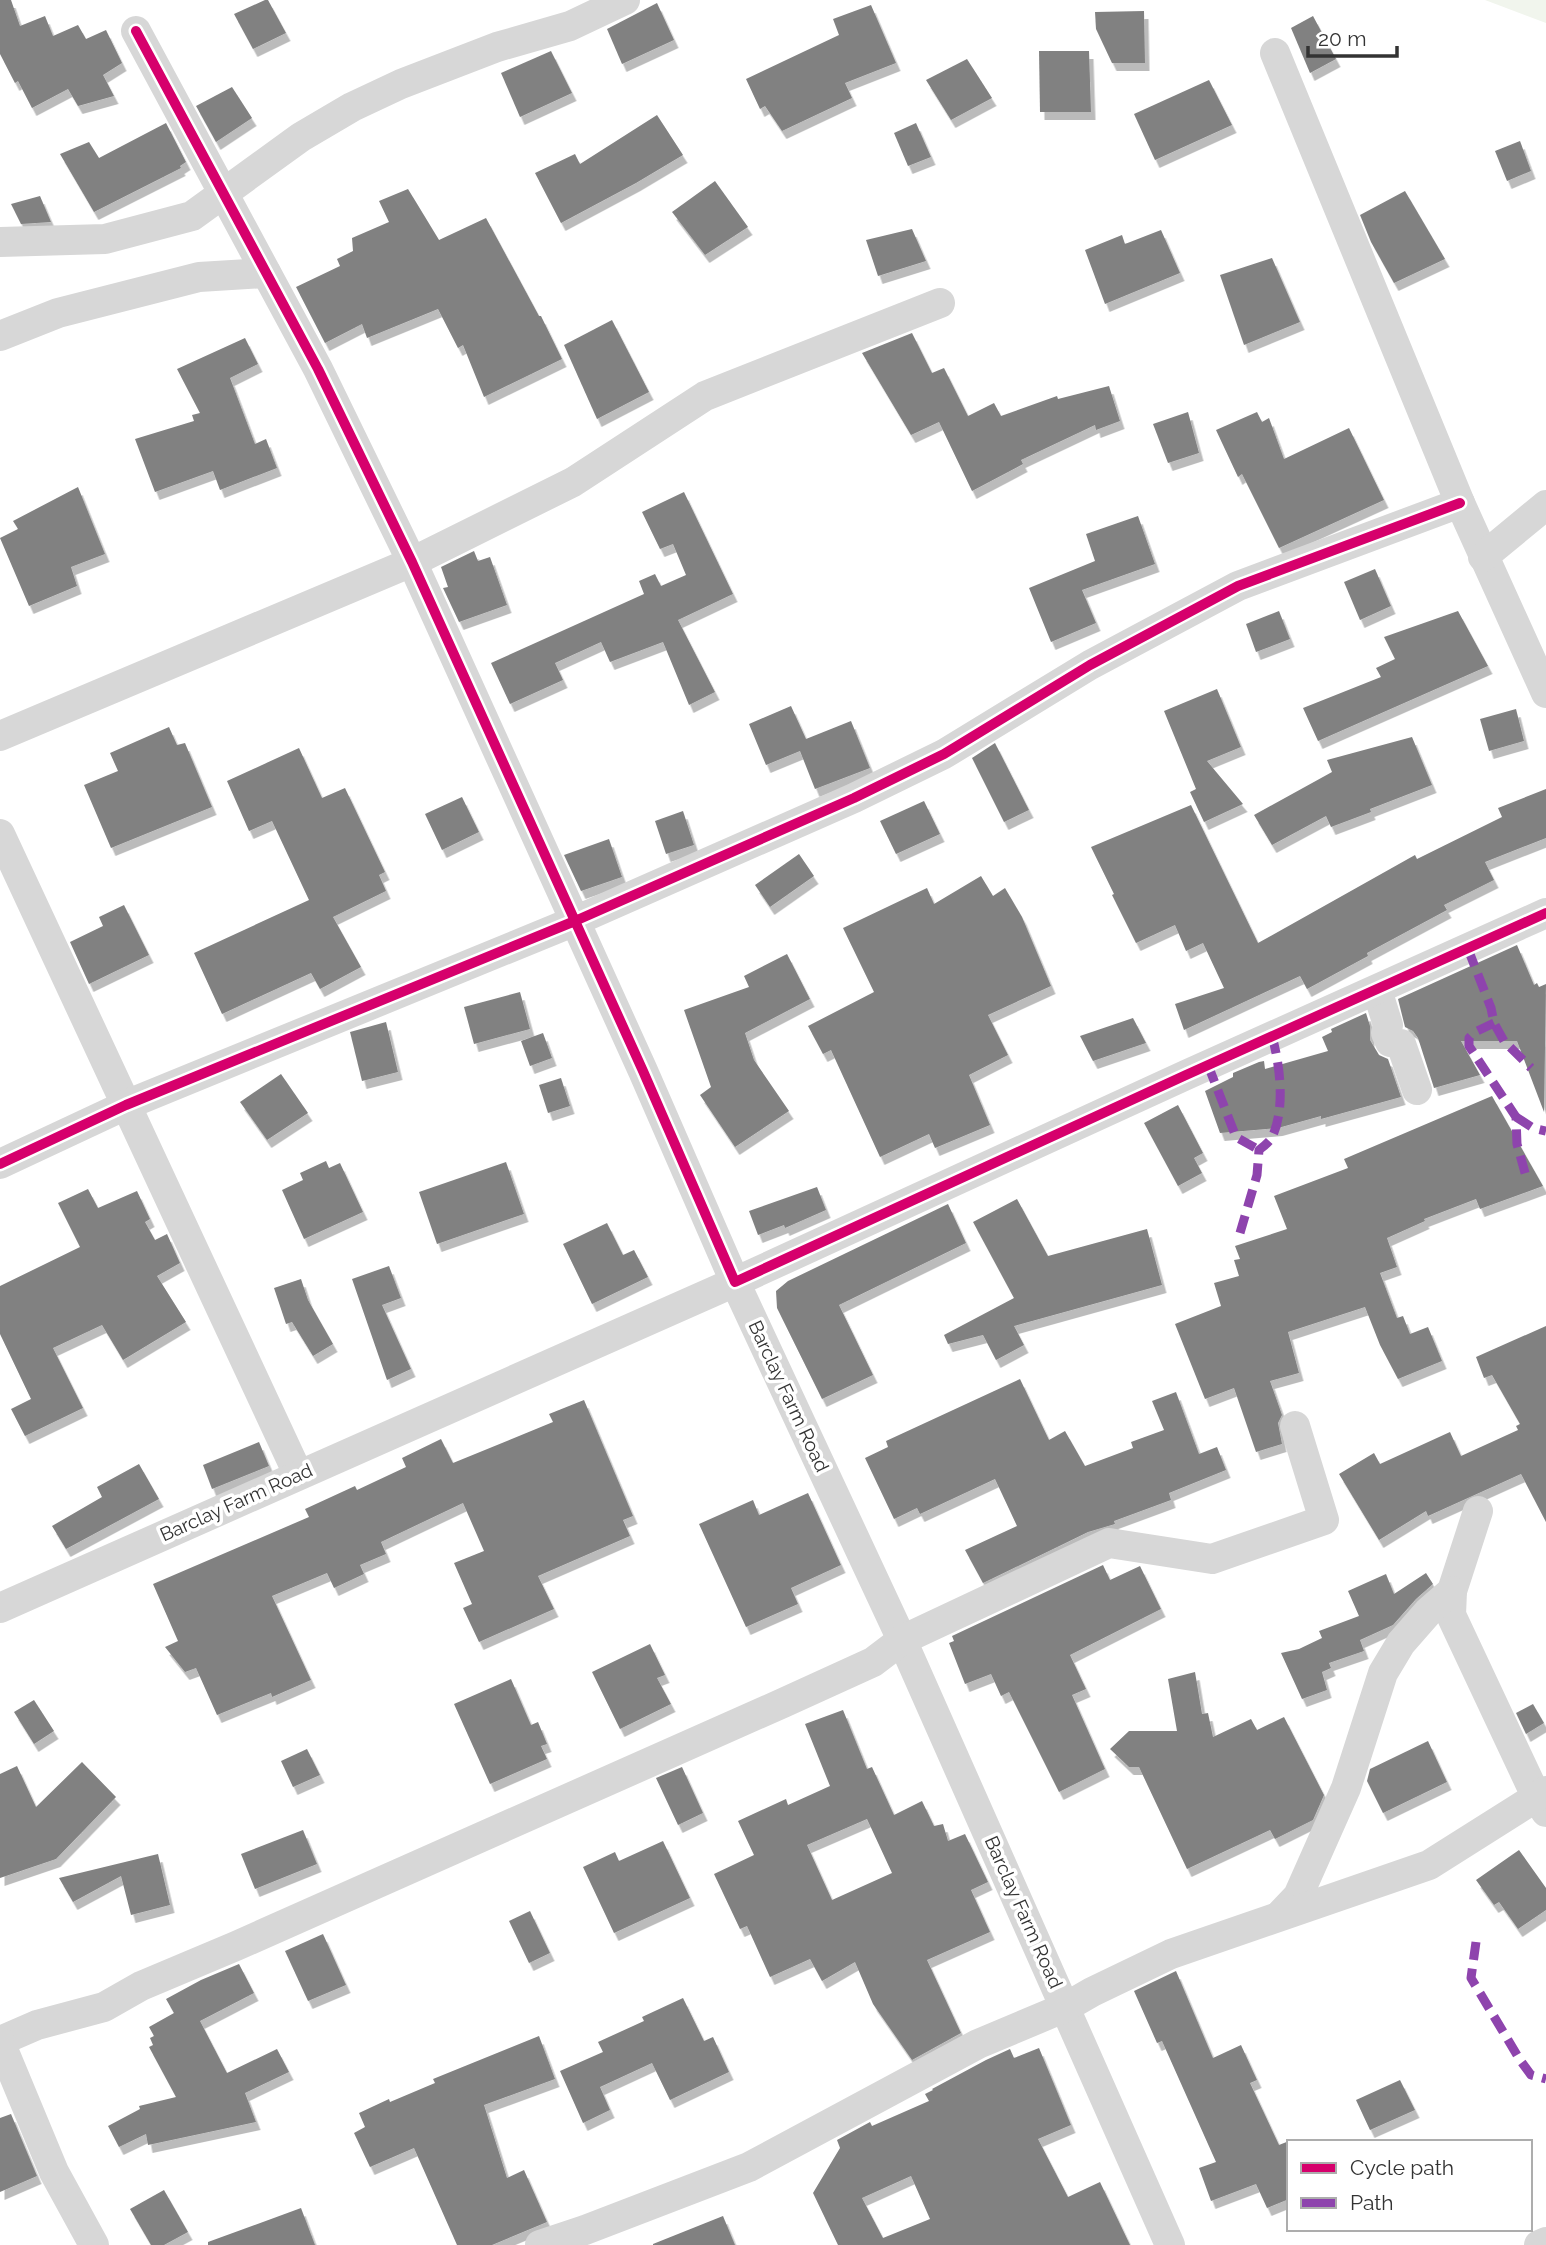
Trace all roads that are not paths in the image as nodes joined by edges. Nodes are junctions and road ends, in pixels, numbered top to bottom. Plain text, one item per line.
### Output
1 (625, 0) edge
2 (136, 31) dead end
3 (1275, 53) dead end
4 (223, 193) junction
5 (0, 242) edge
6 (266, 273) junction
7 (940, 303) dead end
8 (0, 335) edge
9 (1460, 503) junction
10 (1546, 505) edge
11 (1483, 557) junction
12 (412, 562) junction
13 (1546, 693) edge
14 (0, 736) edge
15 (0, 834) edge
16 (1546, 913) edge
17 (575, 921) junction
18 (1377, 990) junction
19 (1417, 1090) dead end
20 (126, 1105) junction
21 (0, 1164) edge
22 (735, 1282) junction
23 (1295, 1426) dead end
24 (298, 1474) junction
25 (1478, 1511) dead end
26 (1452, 1591) junction
27 (0, 1608) edge
28 (902, 1640) junction
29 (1543, 1800) edge
30 (1280, 1915) junction
31 (1066, 2007) junction
32 (0, 2042) edge
33 (585, 2230) junction
34 (1546, 2242) edge
35 (94, 2245) edge
36 (540, 2245) edge
37 (612, 2245) edge
38 (1170, 2245) edge
39 (1539, 2245) edge

1 - 4 street
2 - 4 street
3 - 9 street
4 - 5 street
4 - 6 street
6 - 8 street
6 - 12 street
7 - 12 street
9 - 11 street
9 - 17 street
10 - 11 street
11 - 13 street
12 - 14 street
12 - 17 street
15 - 20 street
16 - 18 street
17 - 20 street
17 - 22 street
18 - 19 street
18 - 22 street
20 - 21 street
20 - 24 street
22 - 24 street, Barclay Farm Road
22 - 28 street, Barclay Farm Road
23 - 28 street
24 - 27 street, Barclay Farm Road
25 - 26 street
26 - 29 street
26 - 30 street
28 - 31 street, Barclay Farm Road
28 - 32 street
29 - 30 street
30 - 31 street
31 - 33 street
31 - 38 street, Barclay Farm Road
32 - 35 street
33 - 36 street
33 - 37 street
34 - 39 street

